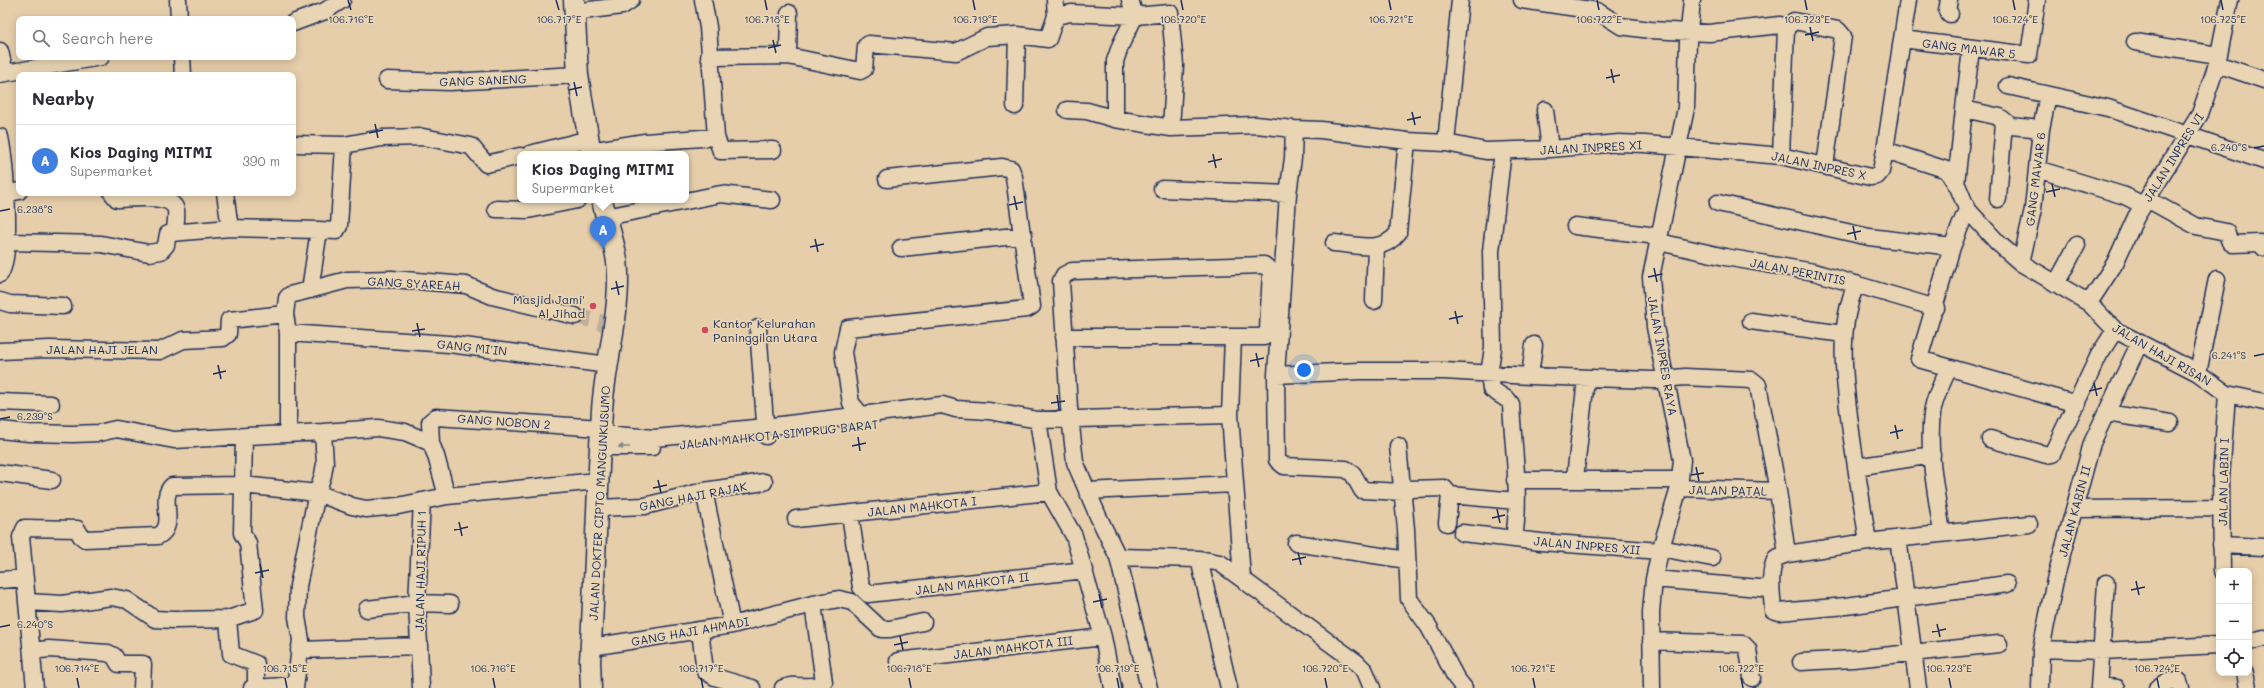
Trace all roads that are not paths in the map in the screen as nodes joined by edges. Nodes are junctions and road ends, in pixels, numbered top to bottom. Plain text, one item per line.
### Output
1 (178, 0) edge
2 (342, 0) edge
3 (631, 0) edge
4 (703, 0) edge
5 (1130, 0) edge
6 (1460, 0) edge
7 (1522, 0) edge
8 (1692, 0) edge
9 (1908, 0) edge
10 (2037, 0) edge
11 (2230, 0) edge
12 (1598, 5) edge
13 (325, 6) edge
14 (574, 6) edge
15 (1055, 8) edge
16 (789, 13) dead end
17 (179, 16) edge
18 (1135, 16) junction
19 (296, 21) edge
20 (1786, 28) junction
21 (1688, 32) junction
22 (1018, 35) junction
23 (1902, 39) junction
24 (2135, 42) dead end
25 (1971, 49) junction
26 (0, 51) edge
27 (788, 56) junction
28 (709, 57) junction
29 (82, 60) edge
30 (182, 60) edge
31 (2218, 60) junction
32 (183, 72) edge
33 (2, 73) edge
34 (578, 75) junction
35 (388, 80) dead end
36 (2264, 80) edge
37 (2008, 86) dead end
38 (2048, 95) junction
39 (1015, 106) dead end
40 (1964, 109) junction
41 (1067, 110) dead end
42 (1545, 110) dead end
43 (1115, 119) junction
44 (2004, 122) junction
45 (1171, 128) junction
46 (1294, 129) junction
47 (2041, 129) junction
48 (2189, 134) junction
49 (716, 136) junction
50 (0, 137) edge
51 (1407, 141) junction
52 (1446, 143) junction
53 (296, 144) edge
54 (344, 145) junction
55 (1678, 147) junction
56 (590, 148) edge
57 (1550, 149) junction
58 (773, 150) dead end
59 (1885, 150) junction
60 (560, 151) edge
61 (1503, 151) junction
62 (1781, 156) junction
63 (517, 157) edge
64 (2264, 161) edge
65 (1825, 166) junction
66 (2037, 169) junction
67 (887, 179) dead end
68 (1956, 184) junction
69 (1162, 189) dead end
70 (12, 193) edge
71 (1288, 194) junction
72 (114, 196) edge
73 (225, 196) edge
74 (689, 198) edge
75 (1998, 199) dead end
76 (772, 200) dead end
77 (2145, 202) junction
78 (563, 203) edge
79 (651, 203) edge
80 (1718, 203) dead end
81 (496, 209) dead end
82 (604, 209) edge
83 (1967, 209) junction
84 (1576, 226) dead end
85 (230, 228) junction
86 (319, 230) junction
87 (175, 232) junction
88 (1024, 235) junction
89 (1660, 240) junction
90 (8, 242) junction
91 (1334, 243) dead end
92 (2077, 245) dead end
93 (1376, 246) junction
94 (1952, 247) junction
95 (901, 248) dead end
96 (2264, 248) edge
97 (1283, 256) junction
98 (1061, 263) dead end
99 (2021, 263) junction
100 (0, 274) edge
101 (2217, 279) dead end
102 (1856, 284) junction
103 (2056, 284) junction
104 (310, 290) junction
105 (0, 301) edge
106 (1374, 301) dead end
107 (2089, 304) junction
108 (63, 306) dead end
109 (1936, 308) junction
110 (285, 314) junction
111 (575, 316) tunnel mouth
112 (1751, 321) dead end
113 (758, 328) dead end
114 (2115, 330) junction
115 (288, 333) junction
116 (1843, 334) junction
117 (1064, 337) junction
118 (1233, 337) junction
119 (2139, 344) junction
120 (1534, 345) dead end
121 (0, 351) edge
122 (608, 365) junction
123 (1949, 368) junction
124 (2198, 373) junction
125 (1489, 374) junction
126 (1276, 375) junction
127 (1530, 376) junction
128 (1586, 379) junction
129 (1664, 380) junction
130 (2227, 394) junction
131 (0, 402) edge
132 (2264, 402) edge
133 (52, 404) dead end
134 (2077, 404) junction
135 (2106, 413) junction
136 (1230, 415) junction
137 (858, 417) junction
138 (1053, 420) junction
139 (2170, 423) dead end
140 (0, 430) edge
141 (323, 432) junction
142 (766, 432) junction
143 (288, 434) junction
144 (601, 436) junction
145 (244, 437) junction
146 (1990, 439) dead end
147 (431, 443) junction
148 (1398, 446) dead end
149 (1932, 455) junction
150 (1856, 466) junction
151 (0, 473) edge
152 (1575, 478) junction
153 (52, 480) dead end
154 (1515, 480) junction
155 (597, 481) junction
156 (764, 482) dead end
157 (1234, 484) junction
158 (1679, 484) junction
159 (243, 485) junction
160 (704, 491) junction
161 (1087, 491) junction
162 (1778, 491) junction
163 (1049, 492) junction
164 (1403, 492) junction
165 (317, 493) junction
166 (1450, 495) junction
167 (447, 496) junction
168 (1516, 501) junction
169 (422, 502) junction
170 (597, 508) junction
171 (2221, 508) junction
172 (2074, 509) junction
173 (850, 514) junction
174 (796, 519) dead end
175 (1447, 523) dead end
176 (2029, 524) dead end
177 (1462, 533) dead end
178 (1942, 534) junction
179 (1514, 538) junction
180 (1898, 538) junction
181 (1868, 542) junction
182 (1296, 543) dead end
183 (2221, 545) junction
184 (2264, 547) edge
185 (1661, 550) junction
186 (1787, 554) junction
187 (1118, 557) junction
188 (1712, 558) dead end
189 (1200, 559) junction
190 (1407, 560) junction
191 (2222, 568) edge
192 (1085, 570) junction
193 (25, 578) junction
194 (1242, 578) junction
195 (1654, 579) junction
196 (0, 580) edge
197 (2007, 584) dead end
198 (2106, 584) dead end
199 (1771, 590) junction
200 (1907, 597) junction
201 (28, 602) junction
202 (417, 603) junction
203 (450, 604) dead end
204 (813, 604) junction
205 (367, 609) dead end
206 (228, 619) junction
207 (923, 622) dead end
208 (732, 625) junction
209 (700, 631) junction
210 (1103, 637) junction
211 (2264, 638) edge
212 (1651, 641) junction
213 (2252, 641) edge
214 (1999, 644) dead end
215 (2216, 645) edge
216 (419, 646) junction
217 (591, 647) junction
218 (2041, 649) junction
219 (299, 650) junction
220 (32, 651) junction
221 (2102, 651) junction
222 (1914, 652) junction
223 (898, 661) dead end
224 (1801, 662) dead end
225 (2246, 676) edge
226 (1752, 678) dead end
227 (295, 687) edge
228 (1230, 687) edge
229 (2099, 687) edge
230 (35, 688) edge
231 (142, 688) edge
232 (255, 688) edge
233 (421, 688) edge
234 (591, 688) edge
235 (752, 688) edge
236 (783, 688) edge
237 (1114, 688) edge
238 (1149, 688) edge
239 (1372, 688) edge
240 (1464, 688) edge
241 (1652, 688) edge
242 (1918, 688) edge
243 (2040, 688) edge
244 (2117, 688) edge
245 (2157, 688) edge
246 (2181, 688) edge
247 (2248, 688) edge

1 - 17 street
2 - 13 street
3 - 14 street
4 - 28 street
5 - 18 street
6 - 52 street
7 - 12 street
8 - 21 street, JALAN INPRES RAYA
9 - 23 street, JALAN INPRES X
10 - 25 street, GANG MAWAR 5
11 - 31 street, JALAN INPRES VI
12 - 21 street
13 - 19 street
14 - 34 main road
15 - 18 street
15 - 22 street
16 - 27 street
18 - 43 street
18 - 45 street
20 - 21 street
20 - 62 street
20 - 65 street
21 - 55 street, JALAN INPRES RAYA
22 - 27 street
22 - 39 street
23 - 25 street, GANG MAWAR 5
23 - 59 street, JALAN INPRES X
24 - 31 street
25 - 40 street
26 - 33 street
27 - 28 street
28 - 49 street
29 - 33 street
30 - 32 street
31 - 36 street
31 - 48 street, JALAN INPRES VI
34 - 35 street, GANG SANENG
34 - 56 main road
37 - 38 street
38 - 47 street, GANG MAWAR 6
38 - 48 street
40 - 44 street
40 - 68 street
41 - 43 street, JALAN INPRES XI
42 - 57 street
43 - 45 street, JALAN INPRES XI
44 - 47 street
44 - 75 street
45 - 46 street, JALAN INPRES XI
46 - 51 street, JALAN INPRES XI
46 - 71 street
47 - 66 street, GANG MAWAR 6
48 - 64 street
48 - 77 street, JALAN INPRES VI
49 - 56 street
49 - 58 street
50 - 70 street
51 - 52 street, JALAN INPRES XI
51 - 93 street
52 - 61 street, JALAN INPRES XI
53 - 54 street
54 - 63 street
54 - 86 street
55 - 57 street, JALAN INPRES XI
55 - 62 street, JALAN INPRES X
55 - 89 street, JALAN INPRES RAYA
56 - 60 street
57 - 61 street, JALAN INPRES XI
59 - 65 street, JALAN INPRES X
59 - 68 street, JALAN HAJI RISAN
61 - 125 street
62 - 65 street, JALAN INPRES X
66 - 77 street
66 - 99 street, GANG MAWAR 6
67 - 88 street
68 - 83 street, JALAN HAJI RISAN
69 - 71 street
70 - 90 street
71 - 97 street
72 - 87 street
73 - 85 street
74 - 76 street
77 - 96 street
77 - 107 street, JALAN INPRES VI
78 - 81 street
79 - 82 street
80 - 94 street
82 - 122 main road, JALAN DOKTER CIPTO MANGUNKUSUMO
83 - 94 street
83 - 99 street, JALAN HAJI RISAN
84 - 89 street, JALAN PERINTIS
85 - 86 street
85 - 87 street
86 - 104 street
87 - 90 street
88 - 95 street
88 - 137 street
89 - 102 street, JALAN PERINTIS
89 - 129 street, JALAN INPRES RAYA
90 - 100 street
91 - 93 street
92 - 103 street
93 - 106 street
94 - 109 street
97 - 98 street
97 - 126 street
99 - 103 street, JALAN HAJI RISAN
101 - 124 street
102 - 109 street, JALAN PERINTIS
102 - 116 street
103 - 107 street, JALAN HAJI RISAN
104 - 110 street, GANG SYAREAH
104 - 111 street, GANG SYAREAH
105 - 108 street
107 - 114 street, JALAN HAJI RISAN
109 - 123 street
110 - 115 street, GANG SYAREAH
110 - 121 street, JALAN HAJI JELAN
112 - 116 street
113 - 142 street
114 - 119 street, JALAN HAJI RISAN
114 - 134 street
115 - 122 street, GANG MI'IN
115 - 143 street, GANG SYAREAH
116 - 150 street
117 - 118 street
117 - 118 street
117 - 138 street
118 - 136 street
119 - 124 street, JALAN HAJI RISAN
119 - 135 street, JALAN KABIN II
120 - 127 street
122 - 144 main road, JALAN DOKTER CIPTO MANGUNKUSUMO
123 - 134 street
123 - 149 street
124 - 130 street, JALAN HAJI RISAN
125 - 126 street
125 - 127 street
125 - 154 street
126 - 164 street
127 - 128 street
128 - 129 street
128 - 152 street
129 - 158 street, JALAN INPRES RAYA
129 - 162 street
130 - 132 street, JALAN HAJI RISAN
130 - 171 street, JALAN LABIN I
131 - 133 street
134 - 146 street
135 - 139 street
135 - 172 street, JALAN KABIN II
136 - 138 street, JALAN MAHKOTA SIMPRUG BARAT
136 - 157 street
137 - 138 street, JALAN MAHKOTA SIMPRUG BARAT
137 - 142 street, JALAN MAHKOTA SIMPRUG BARAT
138 - 161 street
138 - 163 street
140 - 145 street
141 - 143 street
141 - 147 street
141 - 165 street
142 - 144 street, JALAN MAHKOTA SIMPRUG BARAT
143 - 145 street
144 - 147 street, GANG NOBON 2
144 - 155 main road, JALAN DOKTER CIPTO MANGUNKUSUMO
145 - 159 street
147 - 167 street
148 - 164 street
149 - 150 street
149 - 178 street
150 - 181 street
151 - 153 street
152 - 154 street, JALAN PATAL
152 - 158 street, JALAN PATAL
154 - 168 street
155 - 167 street
155 - 170 main road, JALAN DOKTER CIPTO MANGUNKUSUMO
156 - 160 street, GANG HAJI RAJAK
157 - 161 street
157 - 194 street
158 - 162 street, JALAN PATAL
158 - 185 street, JALAN INPRES RAYA
159 - 165 street
159 - 193 street
159 - 206 street
160 - 170 street, GANG HAJI RAJAK
160 - 208 street
161 - 187 street
162 - 186 street
163 - 173 street, JALAN MAHKOTA I
163 - 192 street
164 - 166 street
164 - 190 street
165 - 169 street
165 - 219 street
166 - 168 street
166 - 175 street
167 - 169 street
168 - 179 street
169 - 202 street, JALAN HAJI RIPUH 1
170 - 217 main road, JALAN DOKTER CIPTO MANGUNKUSUMO
171 - 172 street
171 - 183 street, JALAN LABIN I
172 - 218 street, JALAN KABIN II
173 - 174 street, JALAN MAHKOTA I
173 - 192 street, JALAN MAHKOTA II
176 - 178 street
177 - 179 street, JALAN INPRES XII
178 - 180 street
179 - 185 street, JALAN INPRES XII
180 - 181 street
180 - 200 street
181 - 186 street
182 - 190 street
183 - 184 street
183 - 191 street, JALAN LABIN I
185 - 188 street, JALAN INPRES XII
185 - 195 street, JALAN INPRES RAYA
186 - 199 street
187 - 189 street
187 - 238 street
189 - 194 street
189 - 228 street
190 - 240 street
192 - 210 street
193 - 196 street
193 - 201 street
194 - 239 street
195 - 199 street
195 - 212 street, JALAN INPRES RAYA
197 - 200 street
198 - 221 street
199 - 200 street
200 - 222 street
201 - 206 street
201 - 220 street
202 - 203 street
202 - 205 street
202 - 216 street, JALAN HAJI RIPUH 1
204 - 207 street, GANG HAJI AHMADI
204 - 208 street, GANG HAJI AHMADI
204 - 236 street
206 - 232 street
208 - 209 street, GANG HAJI AHMADI
209 - 217 street, GANG HAJI AHMADI
209 - 235 street
210 - 223 street, JALAN MAHKOTA III
210 - 237 street
211 - 213 street
212 - 226 street
212 - 241 street, JALAN INPRES RAYA
214 - 222 street
215 - 221 street
216 - 219 street
216 - 233 street, JALAN HAJI RIPUH 1
217 - 234 main road, JALAN DOKTER CIPTO MANGUNKUSUMO
218 - 221 street
218 - 243 street, JALAN KABIN II
219 - 227 street
220 - 230 street
220 - 231 street
221 - 229 street
222 - 224 street
222 - 242 street
225 - 247 street
227 - 232 street
229 - 244 street
245 - 246 street

